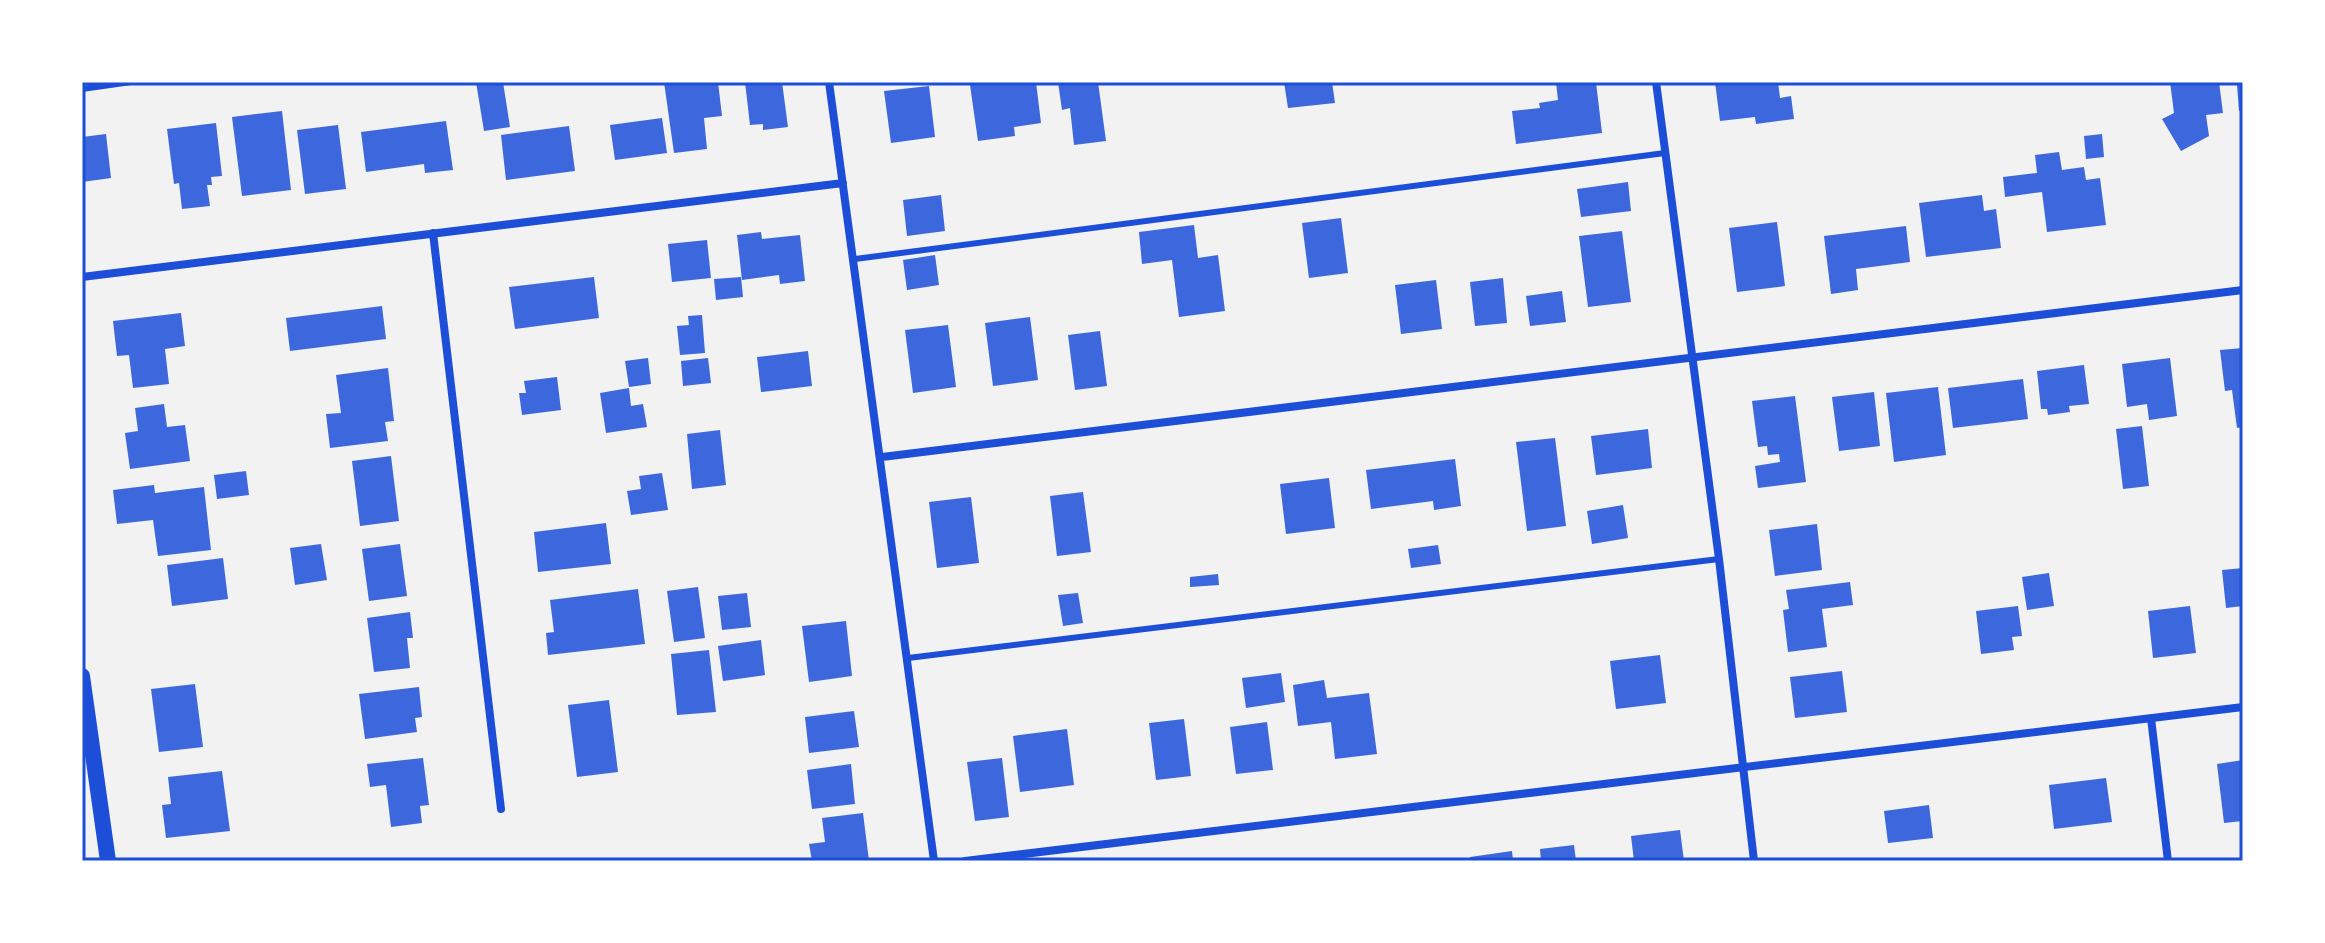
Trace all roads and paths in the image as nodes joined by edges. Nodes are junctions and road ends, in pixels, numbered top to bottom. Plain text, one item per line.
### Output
1 (131, 82) edge
2 (829, 82) edge
3 (1656, 82) edge
4 (82, 89) edge
5 (1665, 153) junction
6 (843, 183) junction
7 (433, 233) junction
8 (855, 259) junction
9 (82, 277) edge
10 (2243, 290) edge
11 (1693, 358) junction
12 (882, 457) junction
13 (1719, 559) junction
14 (908, 658) junction
15 (82, 676) edge
16 (2243, 707) edge
17 (2151, 718) junction
18 (1743, 767) junction
19 (501, 809) dead end
20 (108, 861) edge
21 (934, 861) edge
22 (965, 861) edge
23 (1754, 861) edge
24 (2168, 861) edge

1 - 4 lane
2 - 6 street
3 - 5 street
5 - 8 lane
5 - 11 street
6 - 7 street
6 - 8 street
7 - 9 street
7 - 19 street
8 - 12 street
10 - 11 street
11 - 12 street
11 - 13 street
12 - 14 street
13 - 14 lane
13 - 18 street
14 - 21 street
15 - 20 main road
16 - 17 street
17 - 18 street
17 - 24 street
18 - 22 street
18 - 23 street

